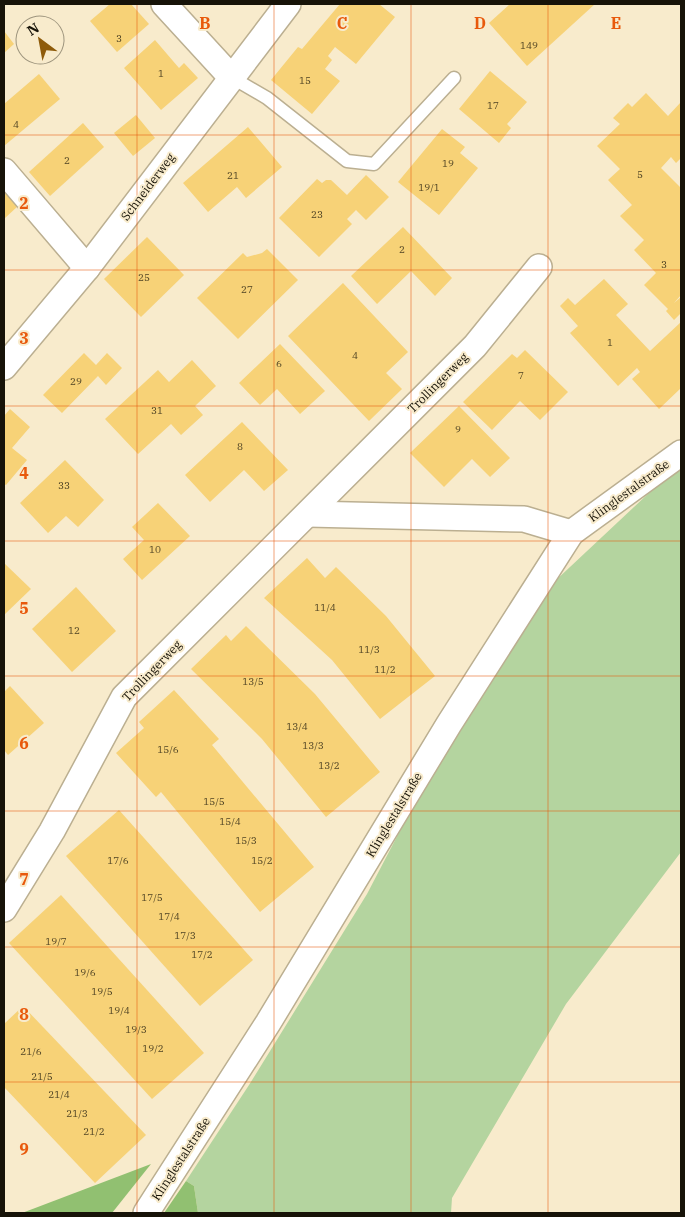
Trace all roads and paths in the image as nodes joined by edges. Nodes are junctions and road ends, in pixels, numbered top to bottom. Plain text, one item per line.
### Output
1 (164, 4) edge
2 (288, 4) edge
3 (231, 77) junction
4 (454, 78) dead end
5 (4, 171) edge
6 (539, 267) dead end
7 (87, 268) junction
8 (4, 367) edge
9 (681, 453) edge
10 (308, 514) junction
11 (571, 533) junction
12 (4, 909) edge
13 (146, 1213) edge

1 - 3 street
2 - 3 street, Schneiderweg
3 - 4 lane
3 - 7 street, Schneiderweg
5 - 7 street
6 - 10 street, Trollingerweg
7 - 8 street, Schneiderweg
9 - 11 street, Klinglestalstraße
10 - 11 street
10 - 12 street, Trollingerweg
11 - 13 street, Klinglestalstraße

